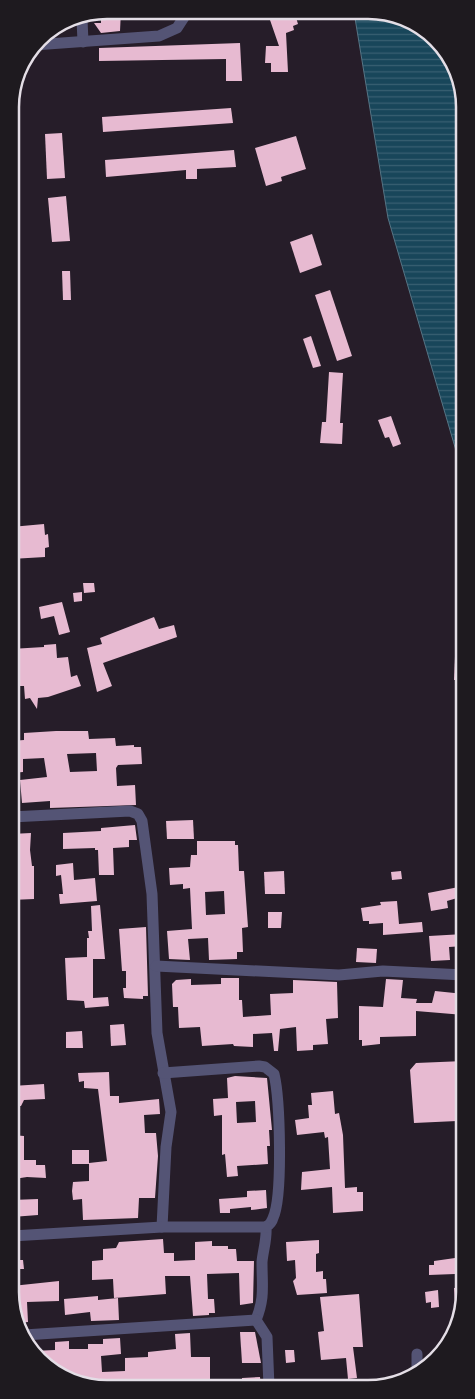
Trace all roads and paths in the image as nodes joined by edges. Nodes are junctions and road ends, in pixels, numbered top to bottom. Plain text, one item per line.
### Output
1 (182, 19) edge
2 (82, 22) edge
3 (83, 42) junction
4 (45, 44) edge
5 (19, 817) edge
6 (156, 966) junction
7 (456, 975) edge
8 (163, 1074) junction
9 (162, 1227) junction
10 (266, 1227) junction
11 (19, 1236) edge
12 (256, 1320) junction
13 (30, 1335) edge
14 (417, 1354) dead end
15 (417, 1366) edge
16 (269, 1380) edge

1 - 3 street
2 - 3 street
3 - 4 street
5 - 6 street
6 - 7 street
6 - 8 street
8 - 9 street
8 - 10 street
9 - 10 street
9 - 11 street
10 - 12 street
12 - 13 street
12 - 16 street
14 - 15 street

